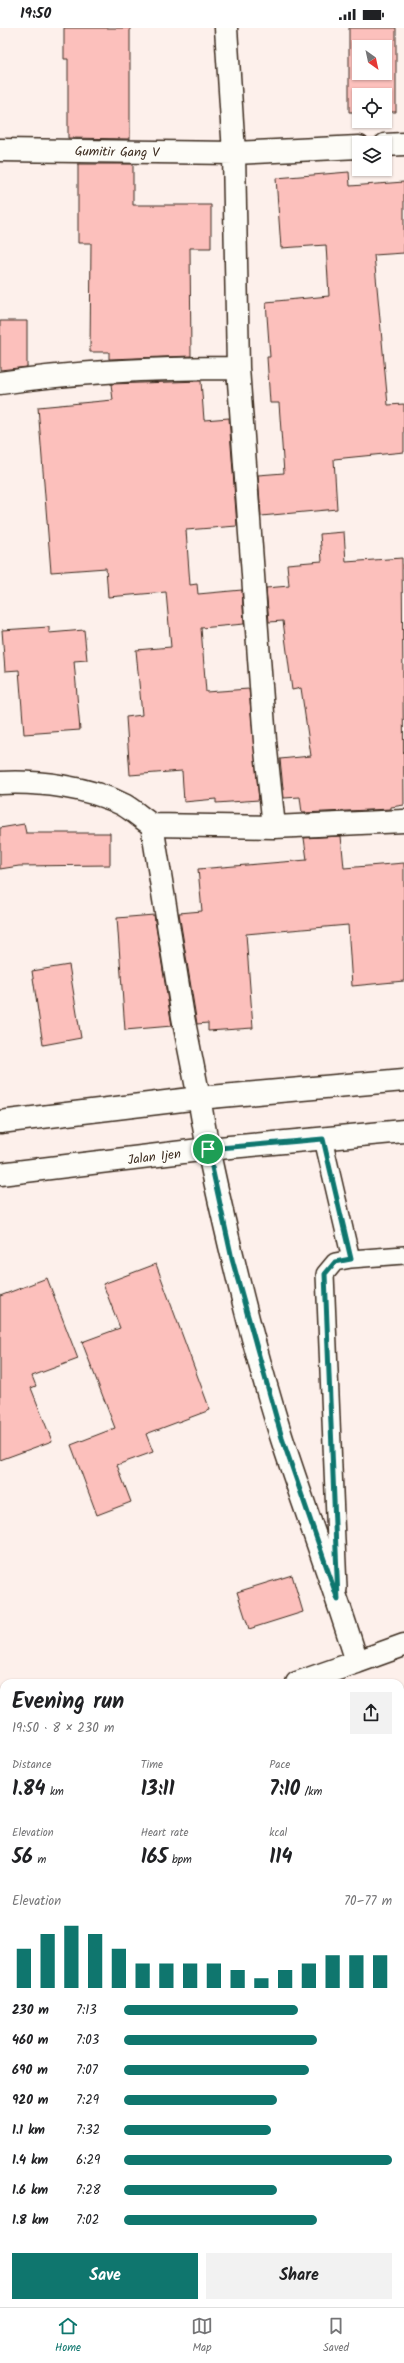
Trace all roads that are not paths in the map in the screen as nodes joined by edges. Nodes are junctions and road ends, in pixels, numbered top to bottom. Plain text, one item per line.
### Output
1 (226, 28) edge
2 (404, 144) edge
3 (392, 145) edge
4 (352, 147) edge
5 (0, 150) edge
6 (234, 153) junction
7 (238, 368) junction
8 (0, 383) edge
9 (0, 782) edge
10 (404, 821) edge
11 (152, 825) junction
12 (274, 827) junction
13 (404, 1080) edge
14 (199, 1098) junction
15 (0, 1122) edge
16 (404, 1131) edge
17 (323, 1139) junction
18 (208, 1149) junction
19 (0, 1174) edge
20 (404, 1255) edge
21 (351, 1259) junction
22 (338, 1600) junction
23 (404, 1645) edge
24 (357, 1662) junction
25 (308, 1679) edge

1 - 6 street
2 - 3 street
4 - 6 street, Gumitir Gang V
5 - 6 street, Gumitir Gang V
6 - 7 street
7 - 8 street
7 - 12 street
9 - 11 street
10 - 12 street
11 - 12 street
11 - 14 street
13 - 14 street
14 - 15 street
14 - 18 street
16 - 17 street, Jalan Ijen
17 - 18 street, Jalan Ijen
17 - 21 lane
18 - 19 street, Jalan Ijen
18 - 22 street
20 - 21 lane
21 - 22 lane
22 - 24 street
23 - 24 street
24 - 25 street

